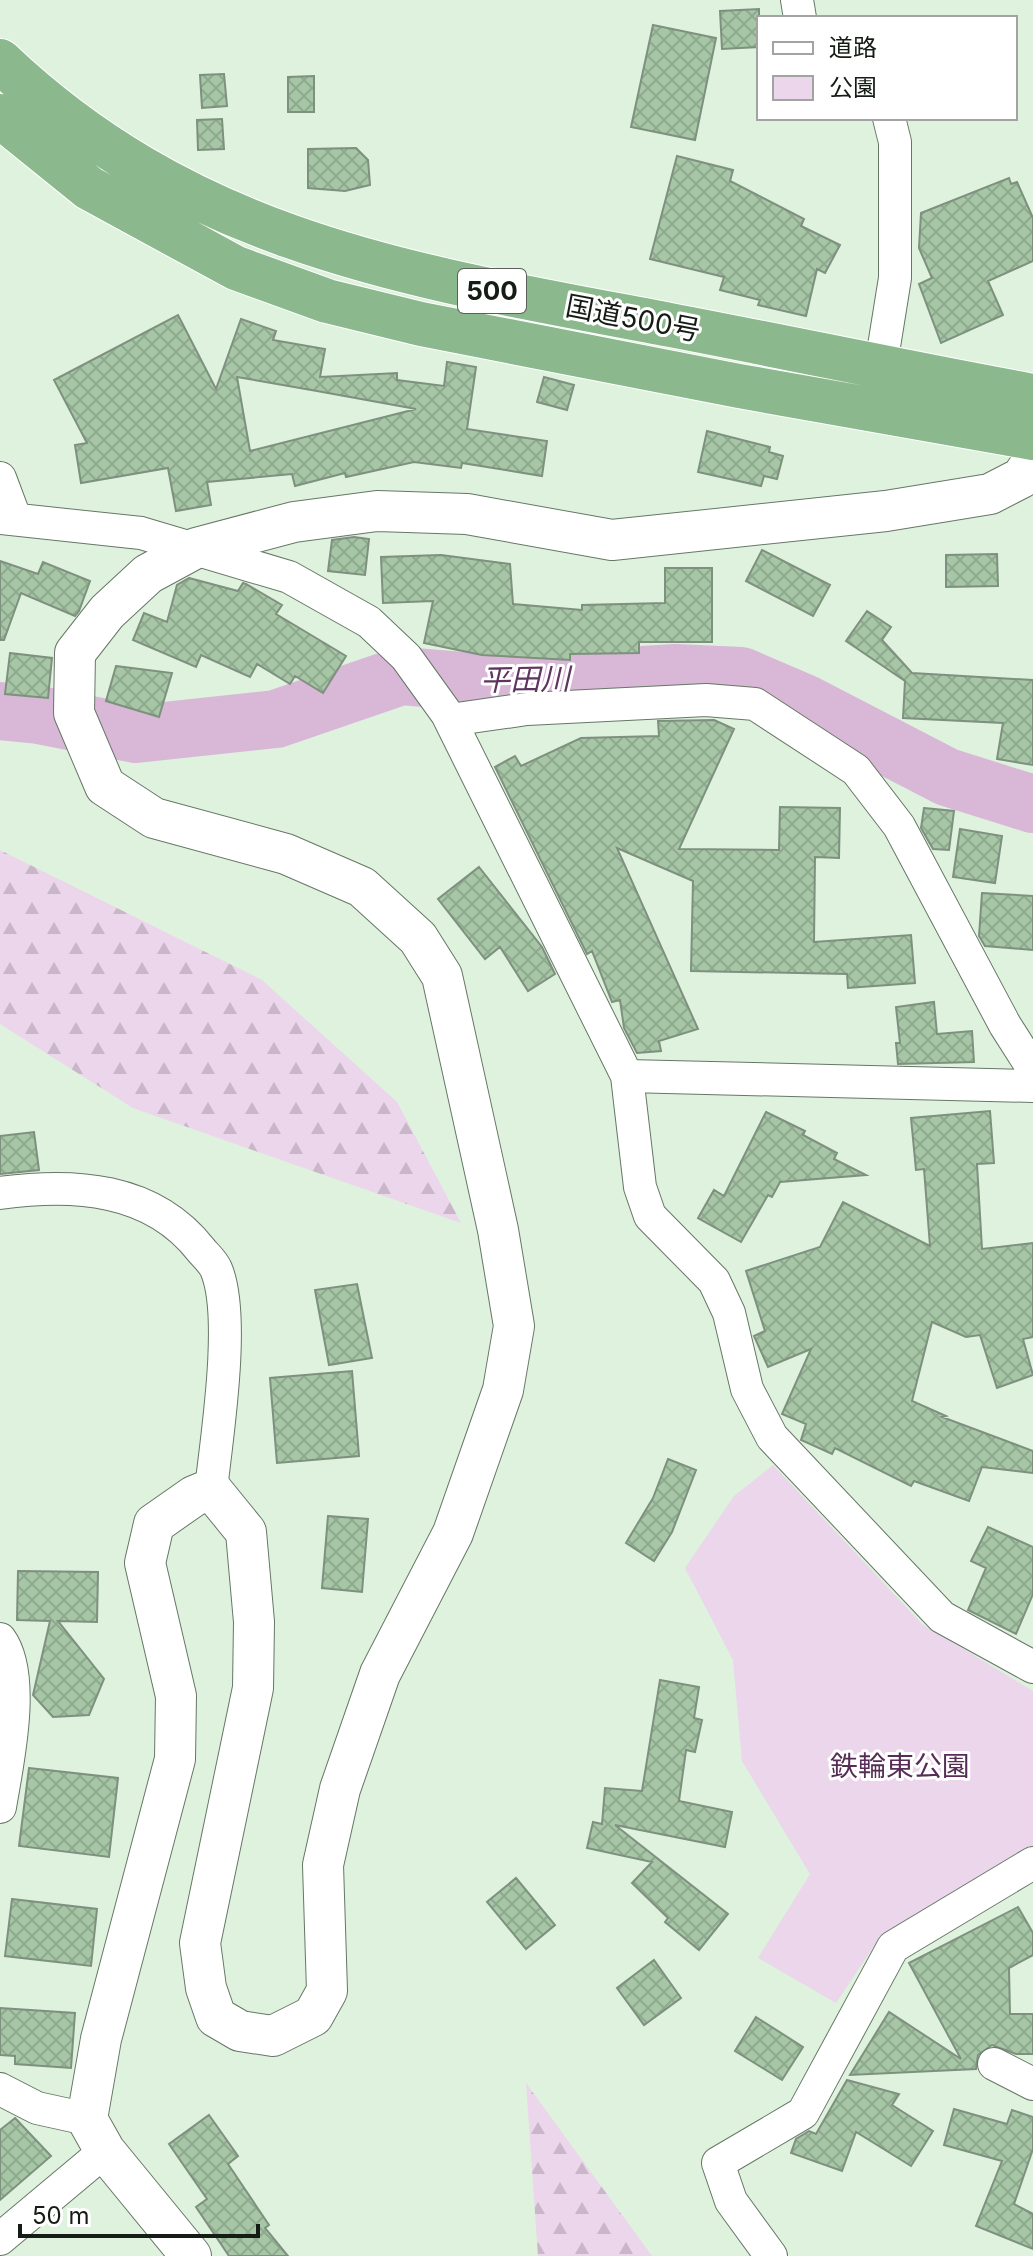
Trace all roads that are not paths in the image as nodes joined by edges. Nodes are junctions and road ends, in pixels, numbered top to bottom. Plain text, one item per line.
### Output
1 (0, 61) edge
2 (0, 116) edge
3 (890, 120) edge
4 (881, 365) junction
5 (1033, 396) edge
6 (1033, 438) edge
7 (1033, 461) edge
8 (0, 478) edge
9 (7, 518) edge
10 (196, 548) junction
11 (450, 720) junction
12 (1033, 1069) edge
13 (627, 1076) junction
14 (1033, 1086) edge
15 (0, 1193) edge
16 (211, 1489) junction
17 (0, 1639) edge
18 (1033, 1667) edge
19 (0, 1807) edge
20 (1033, 1863) edge
21 (994, 2064) dead end
22 (1033, 2084) edge
23 (0, 2089) edge
24 (96, 2135) junction
25 (0, 2239) edge
26 (191, 2256) edge
27 (771, 2256) edge

1 - 4 highway, 国道500号 / 500
2 - 6 highway, 国道500号 / 500
3 - 4 street
4 - 5 highway, 国道500号 / 500
7 - 10 street
8 - 9 street
9 - 10 street
10 - 11 street
10 - 16 street
11 - 12 street
11 - 13 street
13 - 14 street
13 - 18 street
15 - 16 street
16 - 24 street
17 - 19 street
20 - 27 street
21 - 22 street
23 - 24 street
24 - 25 street
24 - 26 street

